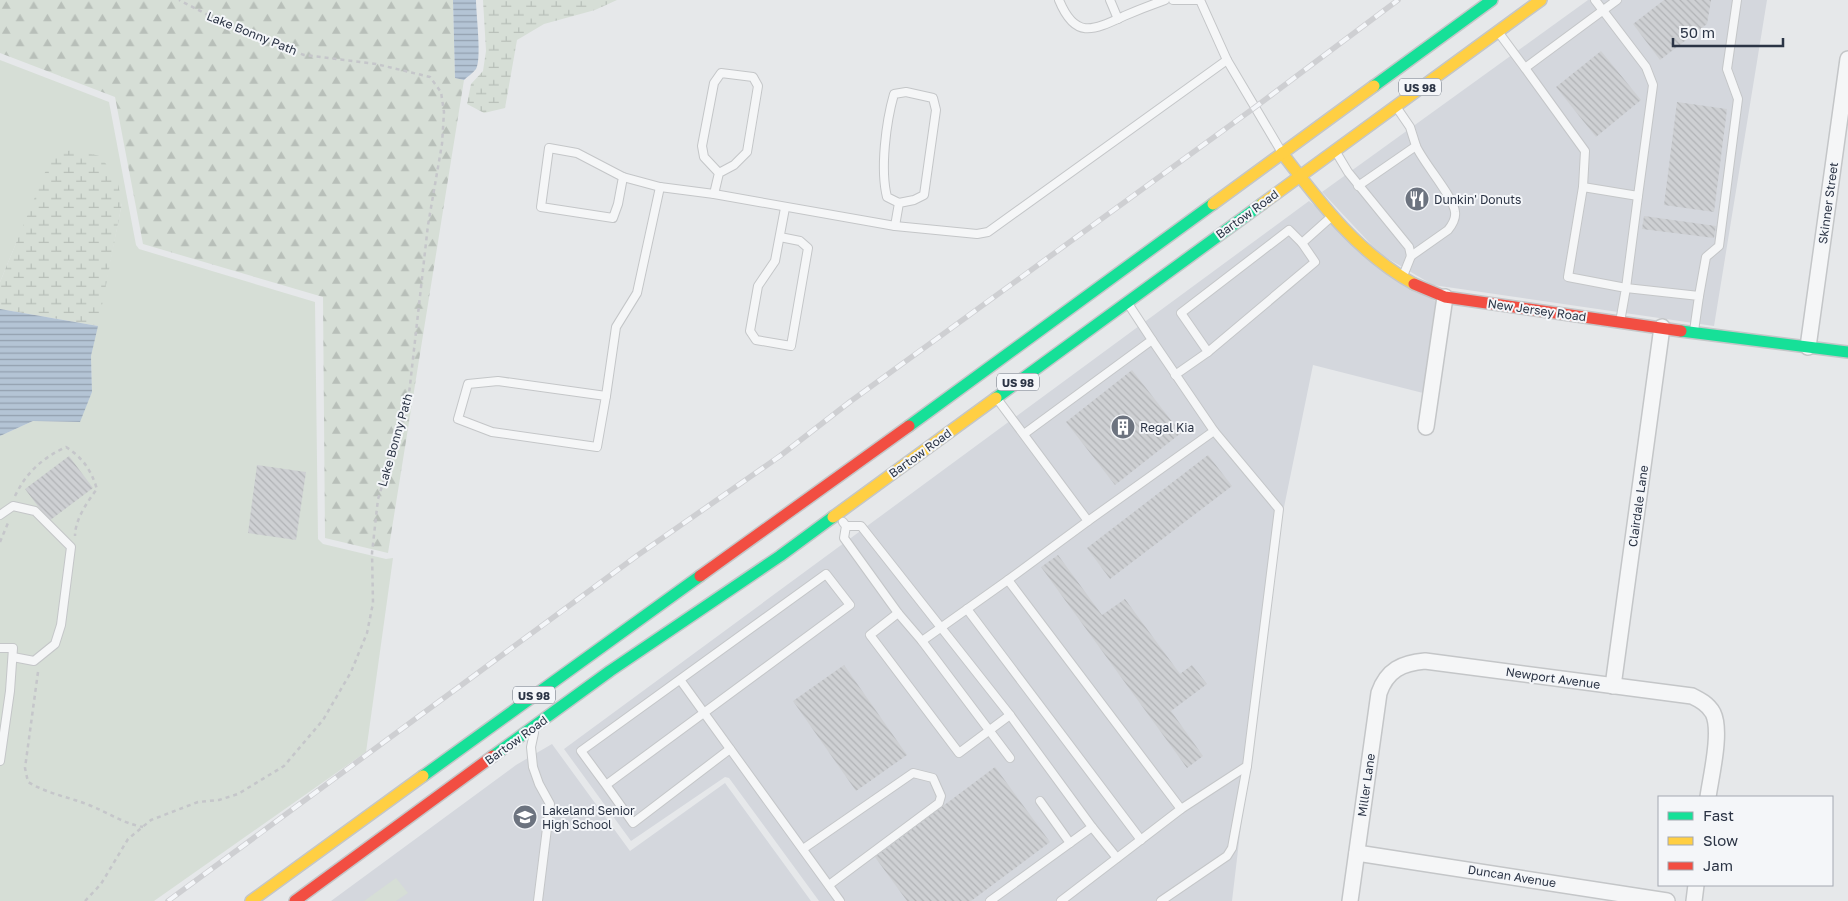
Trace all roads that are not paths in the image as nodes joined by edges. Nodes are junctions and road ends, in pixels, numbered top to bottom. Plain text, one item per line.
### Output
1 (1059, 0) edge
2 (1110, 0) edge
3 (1165, 0) edge
4 (1173, 0) edge
5 (1200, 0) edge
6 (1492, 0) edge
7 (1541, 0) edge
8 (1595, 0) edge
9 (1617, 0) edge
10 (1737, 0) edge
11 (1603, 10) junction
12 (1118, 19) junction
13 (1498, 32) junction
14 (1848, 59) edge
15 (1226, 60) junction
16 (1525, 68) junction
17 (1395, 106) junction
18 (1416, 146) junction
19 (1334, 150) junction
20 (1282, 153) junction
21 (719, 173) junction
22 (1299, 175) junction
23 (623, 176) junction
24 (1358, 186) junction
25 (1583, 187) junction
26 (660, 188) junction
27 (714, 194) junction
28 (1638, 196) junction
29 (899, 203) junction
30 (785, 208) junction
31 (1331, 216) junction
32 (895, 226) junction
33 (780, 237) junction
34 (1302, 244) junction
35 (1411, 256) junction
36 (1402, 278) junction
37 (1626, 288) junction
38 (1699, 296) junction
39 (1445, 297) junction
40 (1127, 302) junction
41 (1620, 322) junction
42 (1662, 327) junction
43 (1694, 331) junction
44 (1152, 340) junction
45 (1808, 347) junction
46 (1208, 352) junction
47 (1848, 352) edge
48 (1175, 375) junction
49 (606, 396) junction
50 (996, 397) junction
51 (1426, 427) dead end
52 (1214, 430) junction
53 (1024, 434) junction
54 (820, 491) junction
55 (0, 515) edge
56 (842, 520) junction
57 (1088, 521) junction
58 (1008, 580) junction
59 (967, 608) junction
60 (898, 613) junction
61 (942, 626) junction
62 (922, 641) junction
63 (0, 648) edge
64 (13, 657) junction
65 (1391, 673) joint
66 (681, 681) junction
67 (1613, 686) junction
68 (704, 713) junction
69 (1010, 715) junction
70 (538, 724) junction
71 (991, 731) junction
72 (730, 748) junction
73 (1010, 758) dead end
74 (0, 761) edge
75 (1248, 766) junction
76 (606, 786) junction
77 (1708, 796) edge
78 (1040, 801) dead end
79 (1181, 809) junction
80 (1092, 827) junction
81 (1141, 840) junction
82 (1070, 843) junction
83 (802, 849) junction
84 (1357, 853) junction
85 (1117, 858) junction
86 (829, 885) junction
87 (1696, 886) edge
88 (251, 901) edge
89 (295, 901) edge
90 (538, 901) edge
91 (840, 901) edge
92 (990, 901) edge
93 (1061, 901) edge
94 (1161, 901) edge
95 (1350, 901) edge
96 (1667, 901) edge
97 (1694, 901) edge

1 - 12 lane
2 - 12 lane
3 - 12 lane
4 - 5 lane
5 - 15 lane
6 - 20 main road, Bartow Road / US 98
7 - 13 main road, Bartow Road / US 98
8 - 11 lane
9 - 11 lane
10 - 38 lane
11 - 16 lane
11 - 28 lane
13 - 16 lane
13 - 17 main road, Bartow Road / US 98
14 - 45 street, Skinner Street
15 - 20 lane
15 - 32 lane
16 - 25 lane
17 - 18 lane
17 - 19 main road, Bartow Road / US 98
18 - 24 lane
18 - 35 lane
19 - 22 main road, Bartow Road / US 98
19 - 24 lane
20 - 22 main road, New Jersey Road
20 - 54 main road, Bartow Road / US 98
21 - 21 lane
21 - 27 lane
22 - 31 main road, New Jersey Road
22 - 40 main road, Bartow Road / US 98
23 - 23 lane
23 - 26 lane
24 - 35 lane
25 - 28 lane
25 - 37 lane
26 - 27 lane
26 - 49 lane
27 - 30 lane
28 - 37 lane
29 - 29 lane
29 - 32 lane
30 - 32 lane
30 - 33 lane
31 - 34 lane
31 - 36 main road, New Jersey Road
33 - 33 lane
34 - 46 lane
34 - 46 lane
35 - 36 lane
36 - 39 main road, New Jersey Road
37 - 38 lane
37 - 41 lane
38 - 43 lane
39 - 41 main road, New Jersey Road
39 - 51 street
40 - 44 lane
40 - 50 main road, Bartow Road / US 98
41 - 42 main road, New Jersey Road
42 - 43 main road, New Jersey Road
42 - 67 street, Clairdale Lane
43 - 45 main road, New Jersey Road
44 - 48 lane
44 - 53 lane
45 - 47 main road, New Jersey Road
46 - 48 lane
48 - 52 lane
49 - 49 lane
50 - 53 lane
50 - 56 main road, Bartow Road / US 98
52 - 57 lane
52 - 75 lane
53 - 57 lane
54 - 56 street
54 - 88 main road, Bartow Road / US 98
55 - 64 lane
56 - 60 lane
56 - 61 lane
56 - 70 main road, Bartow Road / US 98
57 - 58 lane
58 - 59 lane
58 - 79 lane
59 - 61 lane
59 - 81 lane
60 - 62 lane
60 - 71 lane
61 - 62 lane
61 - 69 lane
62 - 71 lane
63 - 64 lane
64 - 74 lane
65 - 67 street, Newport Avenue
65 - 84 street, Miller Lane
66 - 68 lane
66 - 68 lane
66 - 76 lane
67 - 77 street, Newport Avenue
68 - 72 lane
68 - 76 lane
69 - 71 lane
69 - 80 lane
70 - 89 main road, Bartow Road / US 98
70 - 90 lane
71 - 73 lane
72 - 76 lane
72 - 83 lane
75 - 79 lane
75 - 94 lane
78 - 82 lane
79 - 81 lane
80 - 82 lane
80 - 85 lane
81 - 85 lane
82 - 92 lane
83 - 86 lane
83 - 86 lane
84 - 95 street, Miller Lane
84 - 96 street, Duncan Avenue
85 - 93 lane
86 - 91 lane
87 - 97 street

